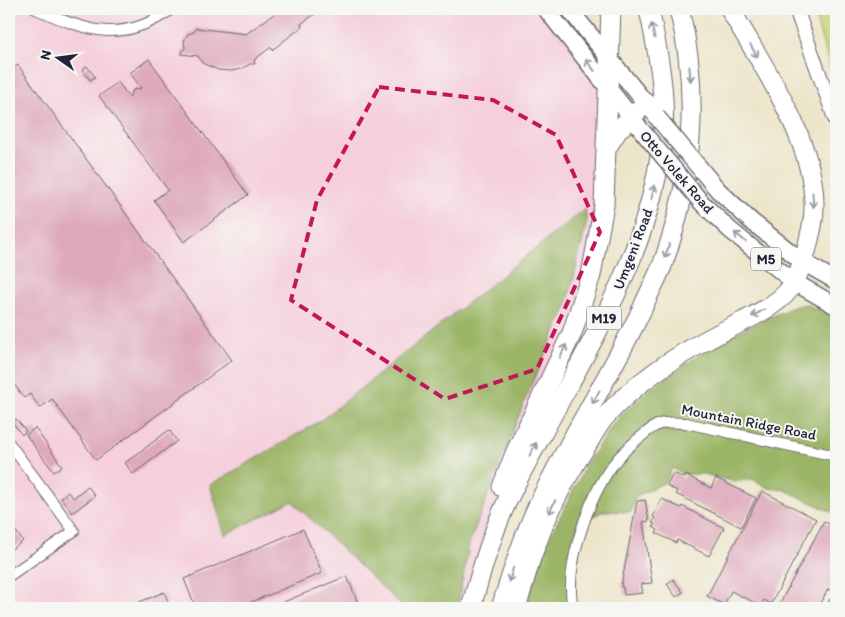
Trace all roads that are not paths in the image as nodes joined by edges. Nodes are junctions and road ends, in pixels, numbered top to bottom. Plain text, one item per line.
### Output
1 (36, 9) edge
2 (172, 9) edge
3 (546, 9) edge
4 (570, 9) edge
5 (611, 9) edge
6 (648, 9) edge
7 (679, 9) edge
8 (730, 9) edge
9 (796, 9) edge
10 (610, 58) junction
11 (608, 89) junction
12 (651, 110) junction
13 (836, 120) edge
14 (636, 124) junction
15 (606, 147) junction
16 (803, 262) junction
17 (836, 281) edge
18 (794, 282) junction
19 (836, 306) edge
20 (9, 443) edge
21 (836, 456) edge
22 (9, 576) edge
23 (466, 608) edge
24 (471, 608) edge
25 (501, 608) edge
26 (516, 608) edge
27 (573, 608) edge

1 - 2 street
11 -> 3 main road, Otto Volek Road / M5
4 - 10 main road, Otto Volek Road / M5
5 - 10 highway
24 -> 6 highway, Umgeni Road / M19
7 -> 25 highway, Umgeni Road / M19
8 -> 16 highway
9 - 13 street
10 - 11 highway
10 - 12 main road, Otto Volek Road / M5
11 - 14 main road, Otto Volek Road / M5
11 - 15 highway
12 - 14 highway
12 - 16 main road, Otto Volek Road / M5, bridge
14 - 15 highway
18 -> 14 main road, Otto Volek Road / M5, bridge
23 -> 15 highway
16 - 17 main road, Otto Volek Road / M5
16 - 18 highway
18 - 19 main road, Otto Volek Road / M5
18 -> 26 highway
20 - 22 street
21 - 27 street, Mountain Ridge Road

